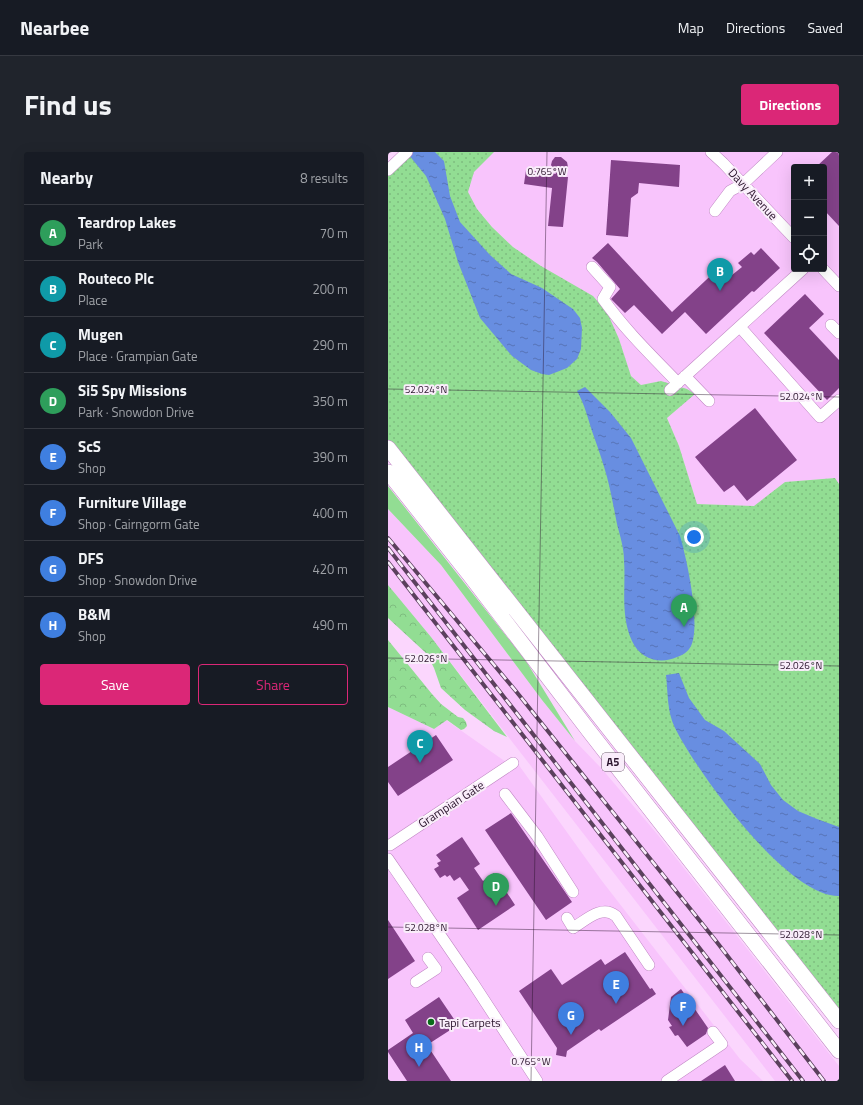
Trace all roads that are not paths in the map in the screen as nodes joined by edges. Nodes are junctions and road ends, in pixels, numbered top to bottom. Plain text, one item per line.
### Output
1 (407, 152) edge
2 (711, 152) edge
3 (777, 152) edge
4 (390, 168) edge
5 (743, 184) junction
6 (714, 211) dead end
7 (792, 236) edge
8 (592, 266) dead end
9 (799, 272) edge
10 (826, 272) edge
11 (839, 286) edge
12 (740, 327) junction
13 (678, 383) junction
14 (839, 400) edge
15 (709, 401) dead end
16 (388, 448) edge
17 (388, 472) edge
18 (513, 763) dead end
19 (505, 794) dead end
20 (389, 844) edge
21 (388, 858) edge
22 (573, 892) dead end
23 (567, 918) dead end
24 (428, 958) dead end
25 (649, 965) dead end
26 (416, 982) dead end
27 (839, 1021) edge
28 (713, 1032) dead end
29 (839, 1051) edge
30 (537, 1081) edge
31 (667, 1081) edge

1 - 4 street
2 - 5 street, Davy Avenue
3 - 5 street
5 - 6 street
5 - 7 street, Davy Avenue
8 - 13 street
9 - 12 street
10 - 11 street
12 - 13 street
12 - 14 street
13 - 15 street
16 - 27 highway, A5
17 - 29 highway, A5
18 - 20 street, Grampian Gate
19 - 22 street
20 - 21 street
21 - 30 street
23 - 25 street
24 - 26 street
28 - 31 street

